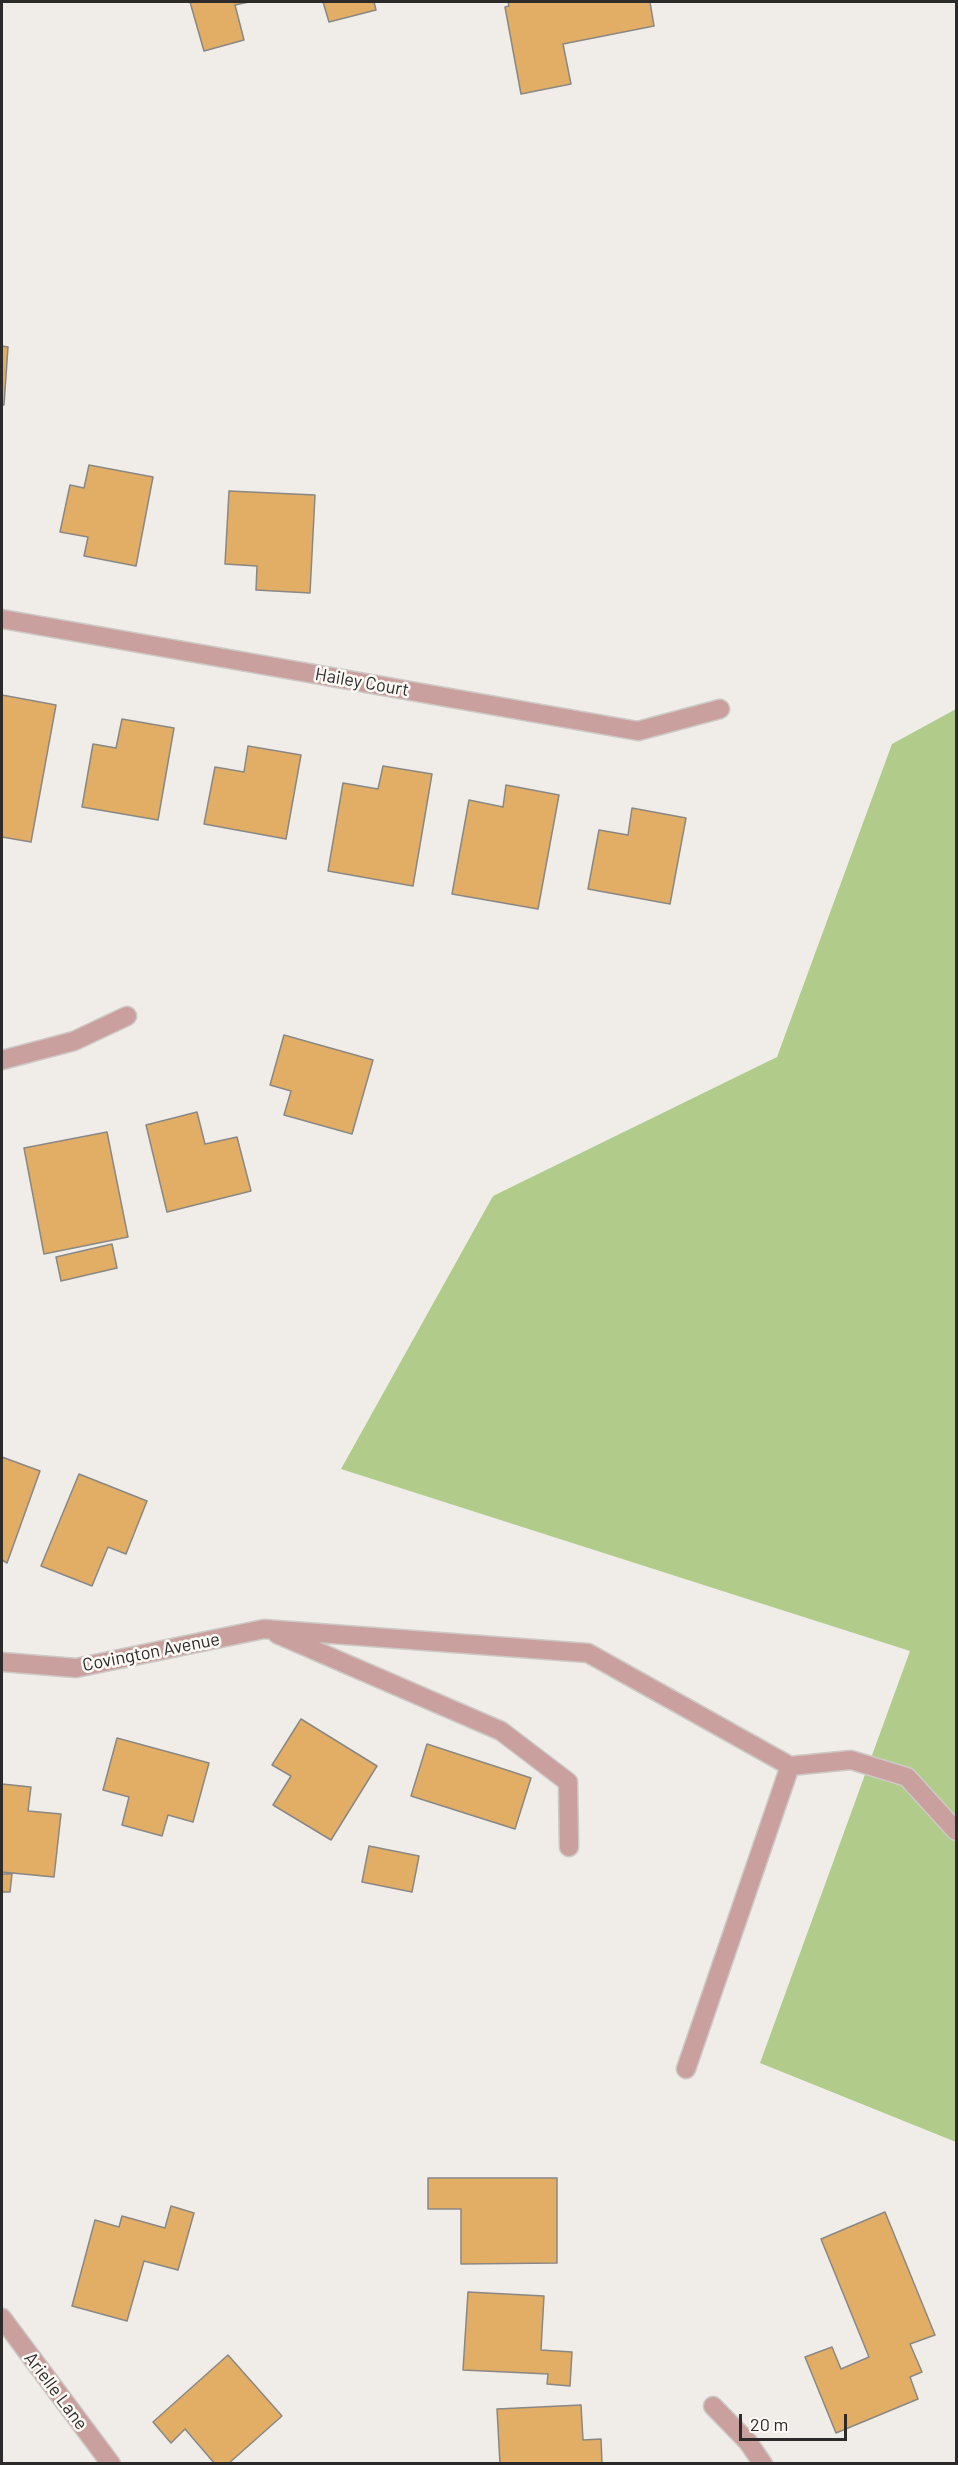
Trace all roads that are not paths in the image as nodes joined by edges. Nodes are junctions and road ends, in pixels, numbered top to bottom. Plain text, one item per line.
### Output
1 (2, 620) edge
2 (720, 709) dead end
3 (127, 1016) dead end
4 (2, 1060) edge
5 (264, 1629) junction
6 (2, 1662) edge
7 (790, 1766) junction
8 (957, 1831) edge
9 (568, 1847) dead end
10 (686, 2069) dead end
11 (2, 2318) edge
12 (713, 2406) dead end
13 (111, 2463) edge
14 (764, 2463) edge

1 - 2 street, Hailey Court
3 - 4 street
5 - 6 street, Covington Avenue
5 - 7 street, Covington Avenue
5 - 9 street
7 - 8 street
7 - 10 street
11 - 13 street, Arielle Lane
12 - 14 street

